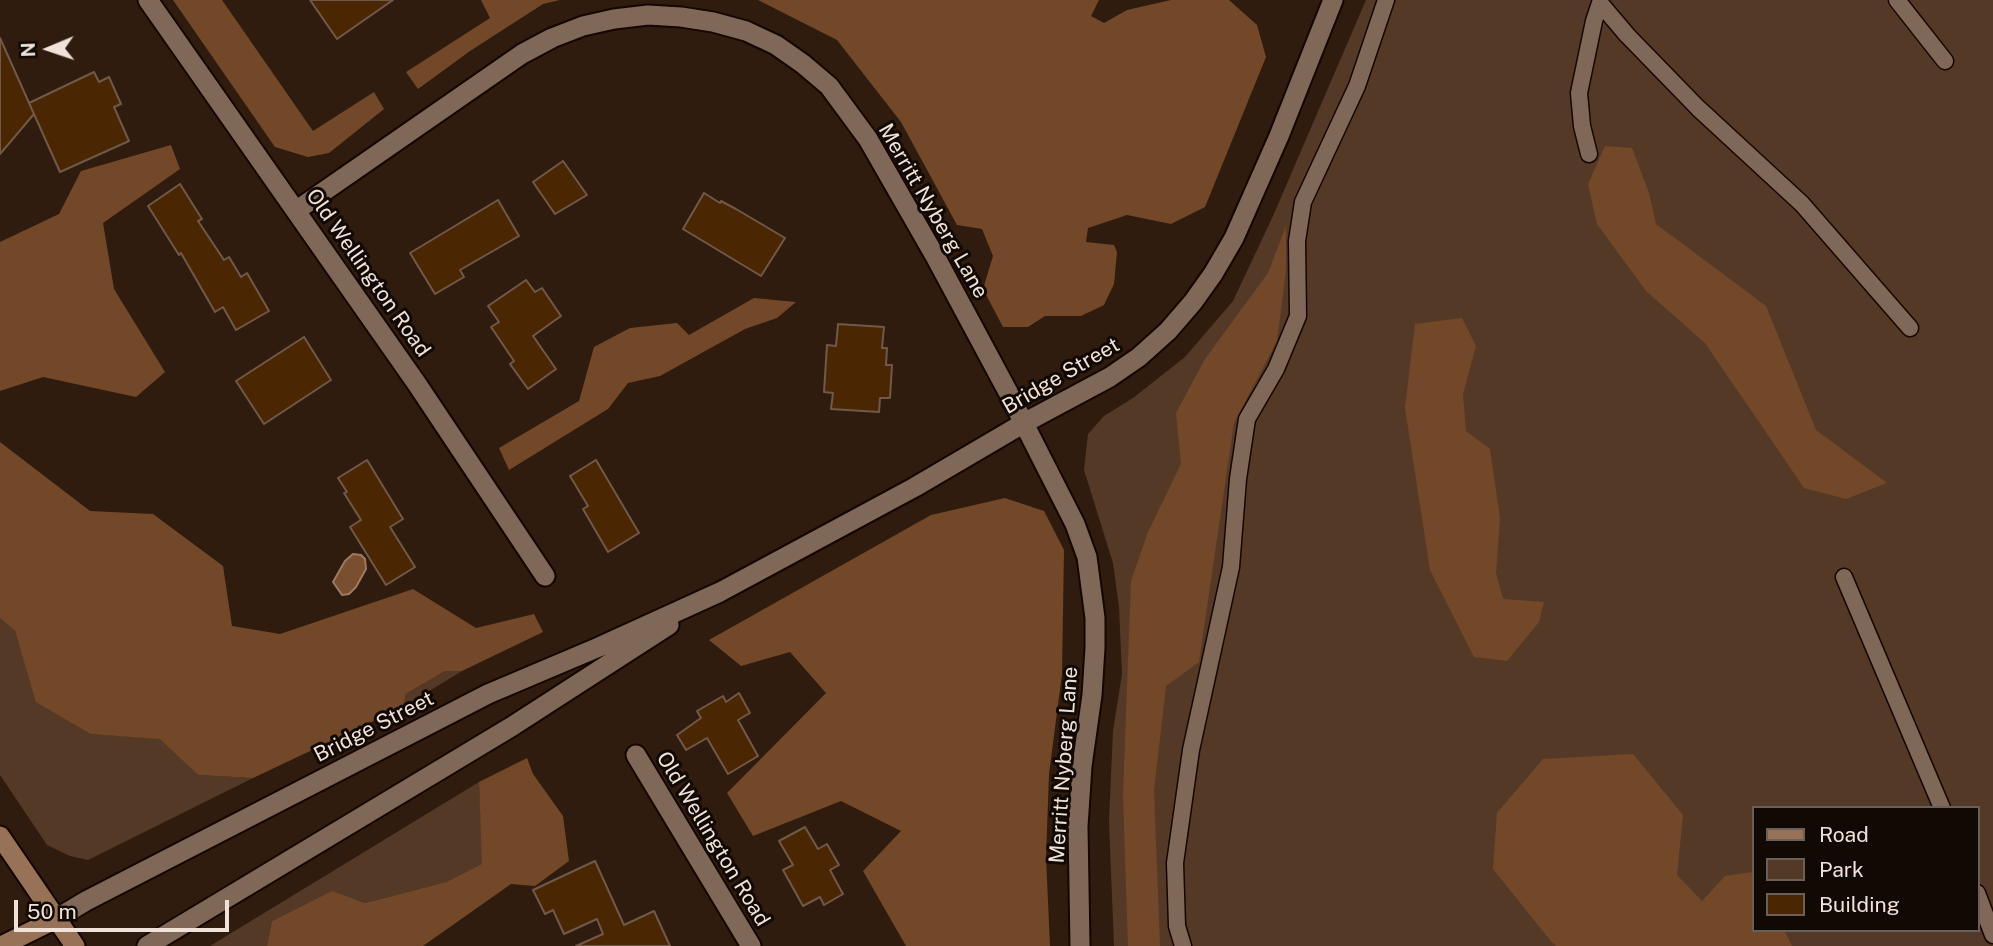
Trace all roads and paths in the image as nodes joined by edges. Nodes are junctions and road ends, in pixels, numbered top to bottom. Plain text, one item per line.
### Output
1 (148, 0) edge
2 (1333, 0) edge
3 (1386, 0) edge
4 (1897, 0) edge
5 (1599, 2) edge
6 (1945, 61) dead end
7 (1589, 154) dead end
8 (297, 210) junction
9 (1910, 328) dead end
10 (1024, 423) junction
11 (545, 576) dead end
12 (1844, 577) dead end
13 (720, 592) junction
14 (636, 755) dead end
15 (1941, 806) edge
16 (0, 836) edge
17 (1979, 898) edge
18 (56, 919) junction
19 (1993, 935) edge
20 (1, 946) edge
21 (75, 946) edge
22 (147, 946) edge
23 (751, 946) edge
24 (1080, 946) edge
25 (1183, 946) edge

1 - 8 street, Old Wellington Road
2 - 10 street, Bridge Street
3 - 25 lane
4 - 6 lane
5 - 7 lane
5 - 9 lane
8 - 10 street, Merritt Nyberg Lane
8 - 11 street, Old Wellington Road
10 - 13 street, Bridge Street
10 - 24 street, Merritt Nyberg Lane
12 - 15 lane
13 - 18 street, Bridge Street
13 - 22 street, Bridge Street
14 - 23 street, Old Wellington Road
16 - 18 main road
17 - 19 lane
18 - 20 main road, Bridge Street
18 - 21 main road

